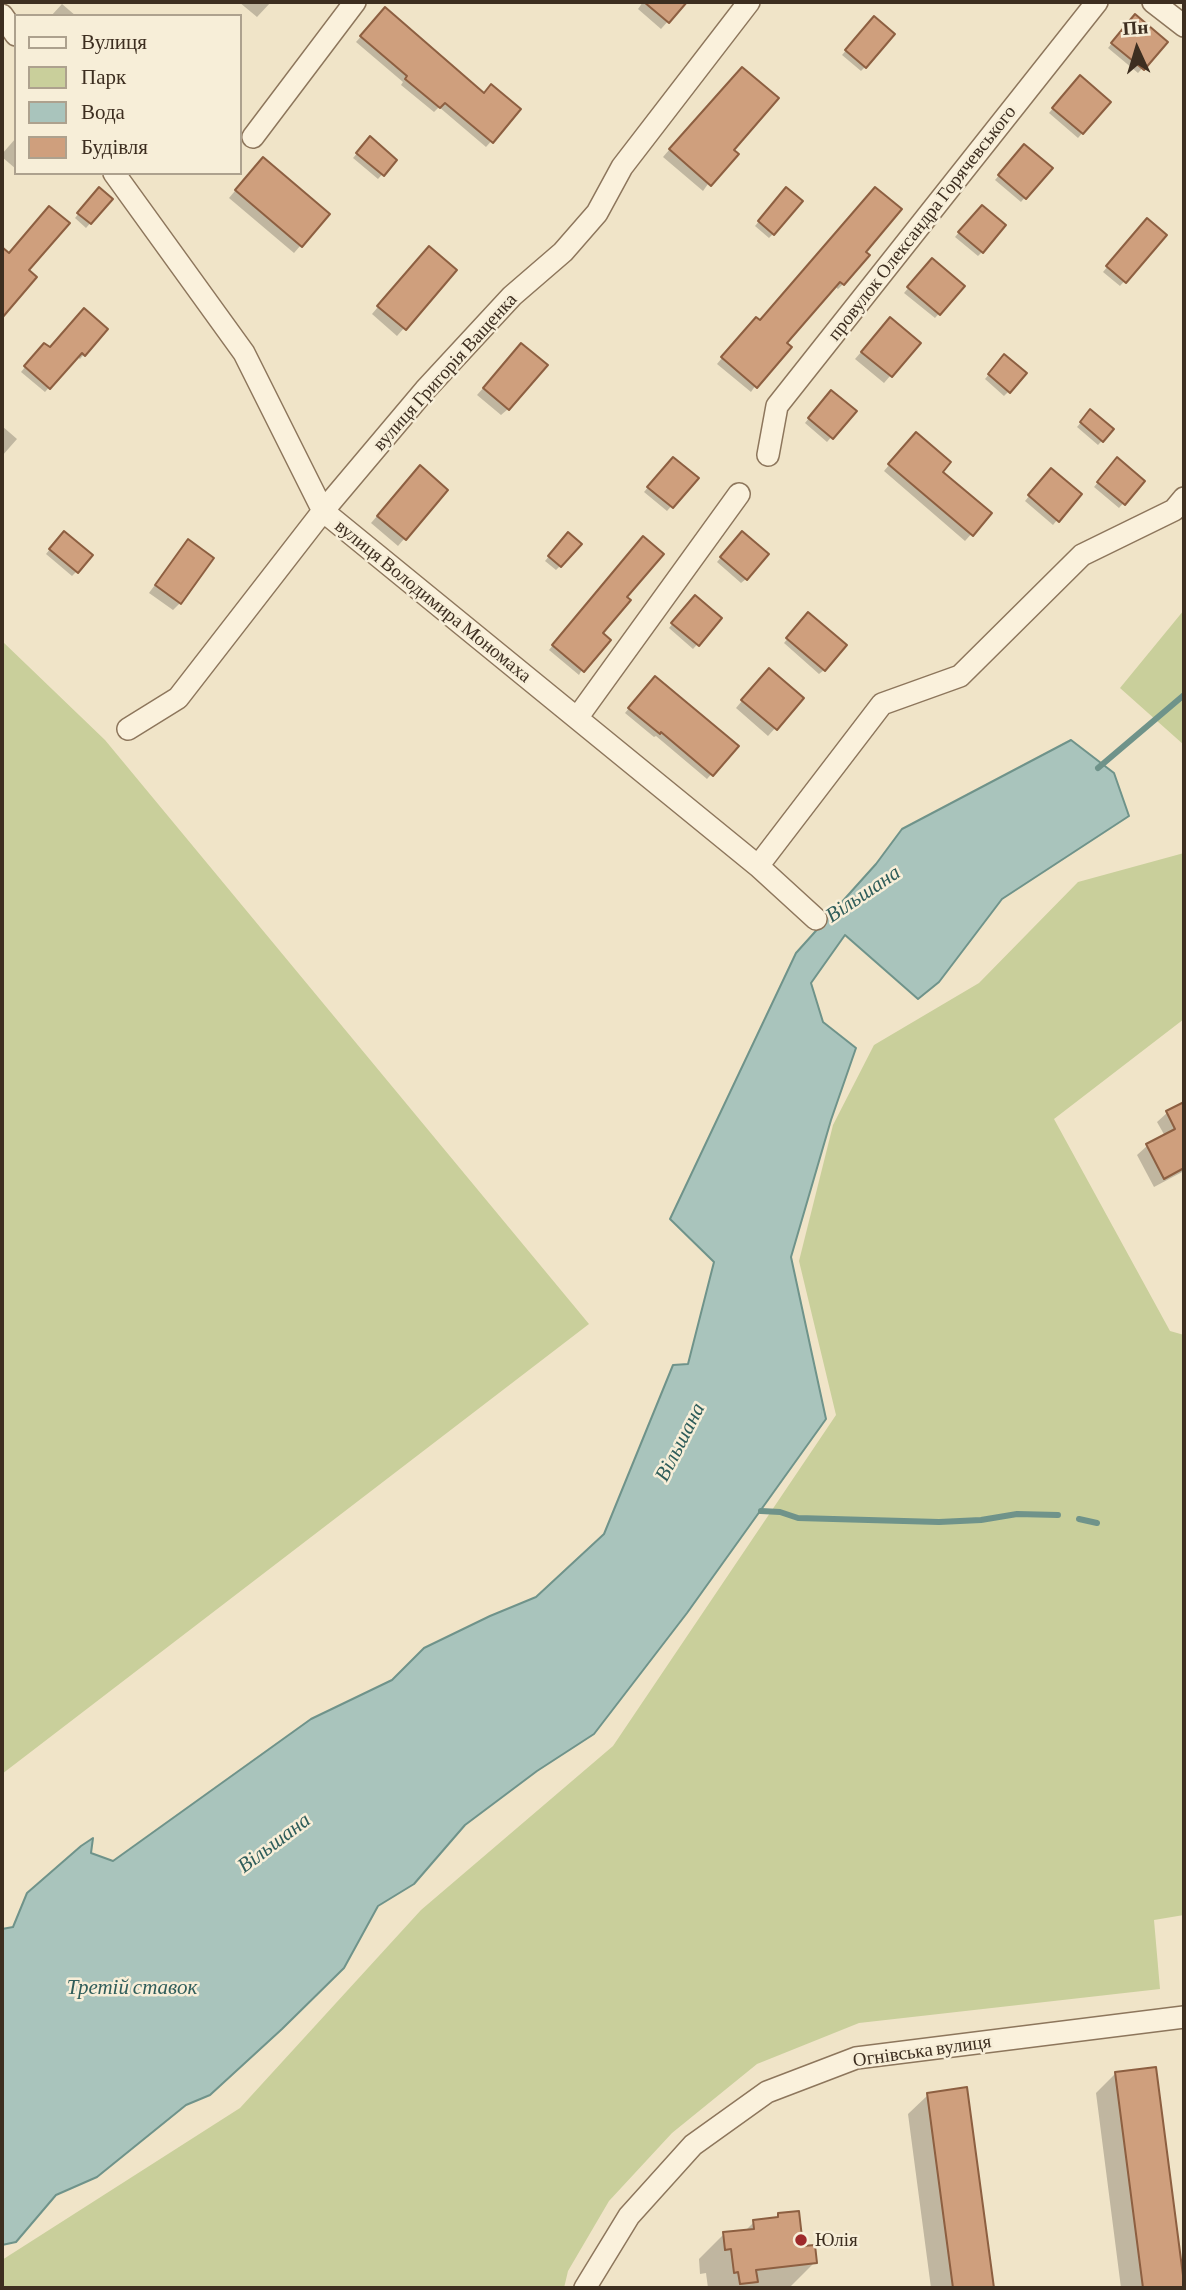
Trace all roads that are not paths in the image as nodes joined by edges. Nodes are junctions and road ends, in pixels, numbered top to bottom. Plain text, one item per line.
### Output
1 (355, 2) edge
2 (749, 2) edge
3 (1097, 2) edge
4 (1153, 2) edge
5 (2, 15) edge
6 (1184, 26) edge
7 (14, 32) edge
8 (253, 137) dead end
9 (115, 175) edge
10 (768, 455) dead end
11 (739, 494) dead end
12 (1184, 498) edge
13 (323, 511) junction
14 (578, 719) junction
15 (128, 729) dead end
16 (758, 866) junction
17 (816, 919) dead end
18 (1184, 2017) edge
19 (585, 2288) edge

1 - 8 street
2 - 13 street, вулиця Григорія Ващенка
3 - 10 street, провулок Олександра Горячевського
4 - 6 street
5 - 7 street
9 - 13 street, вулиця Володимира Мономаха
11 - 14 street
12 - 16 street
13 - 14 street, вулиця Володимира Мономаха
13 - 15 street, вулиця Григорія Ващенка
14 - 16 street, вулиця Володимира Мономаха
16 - 17 street, вулиця Володимира Мономаха
18 - 19 street, Огнівська вулиця

